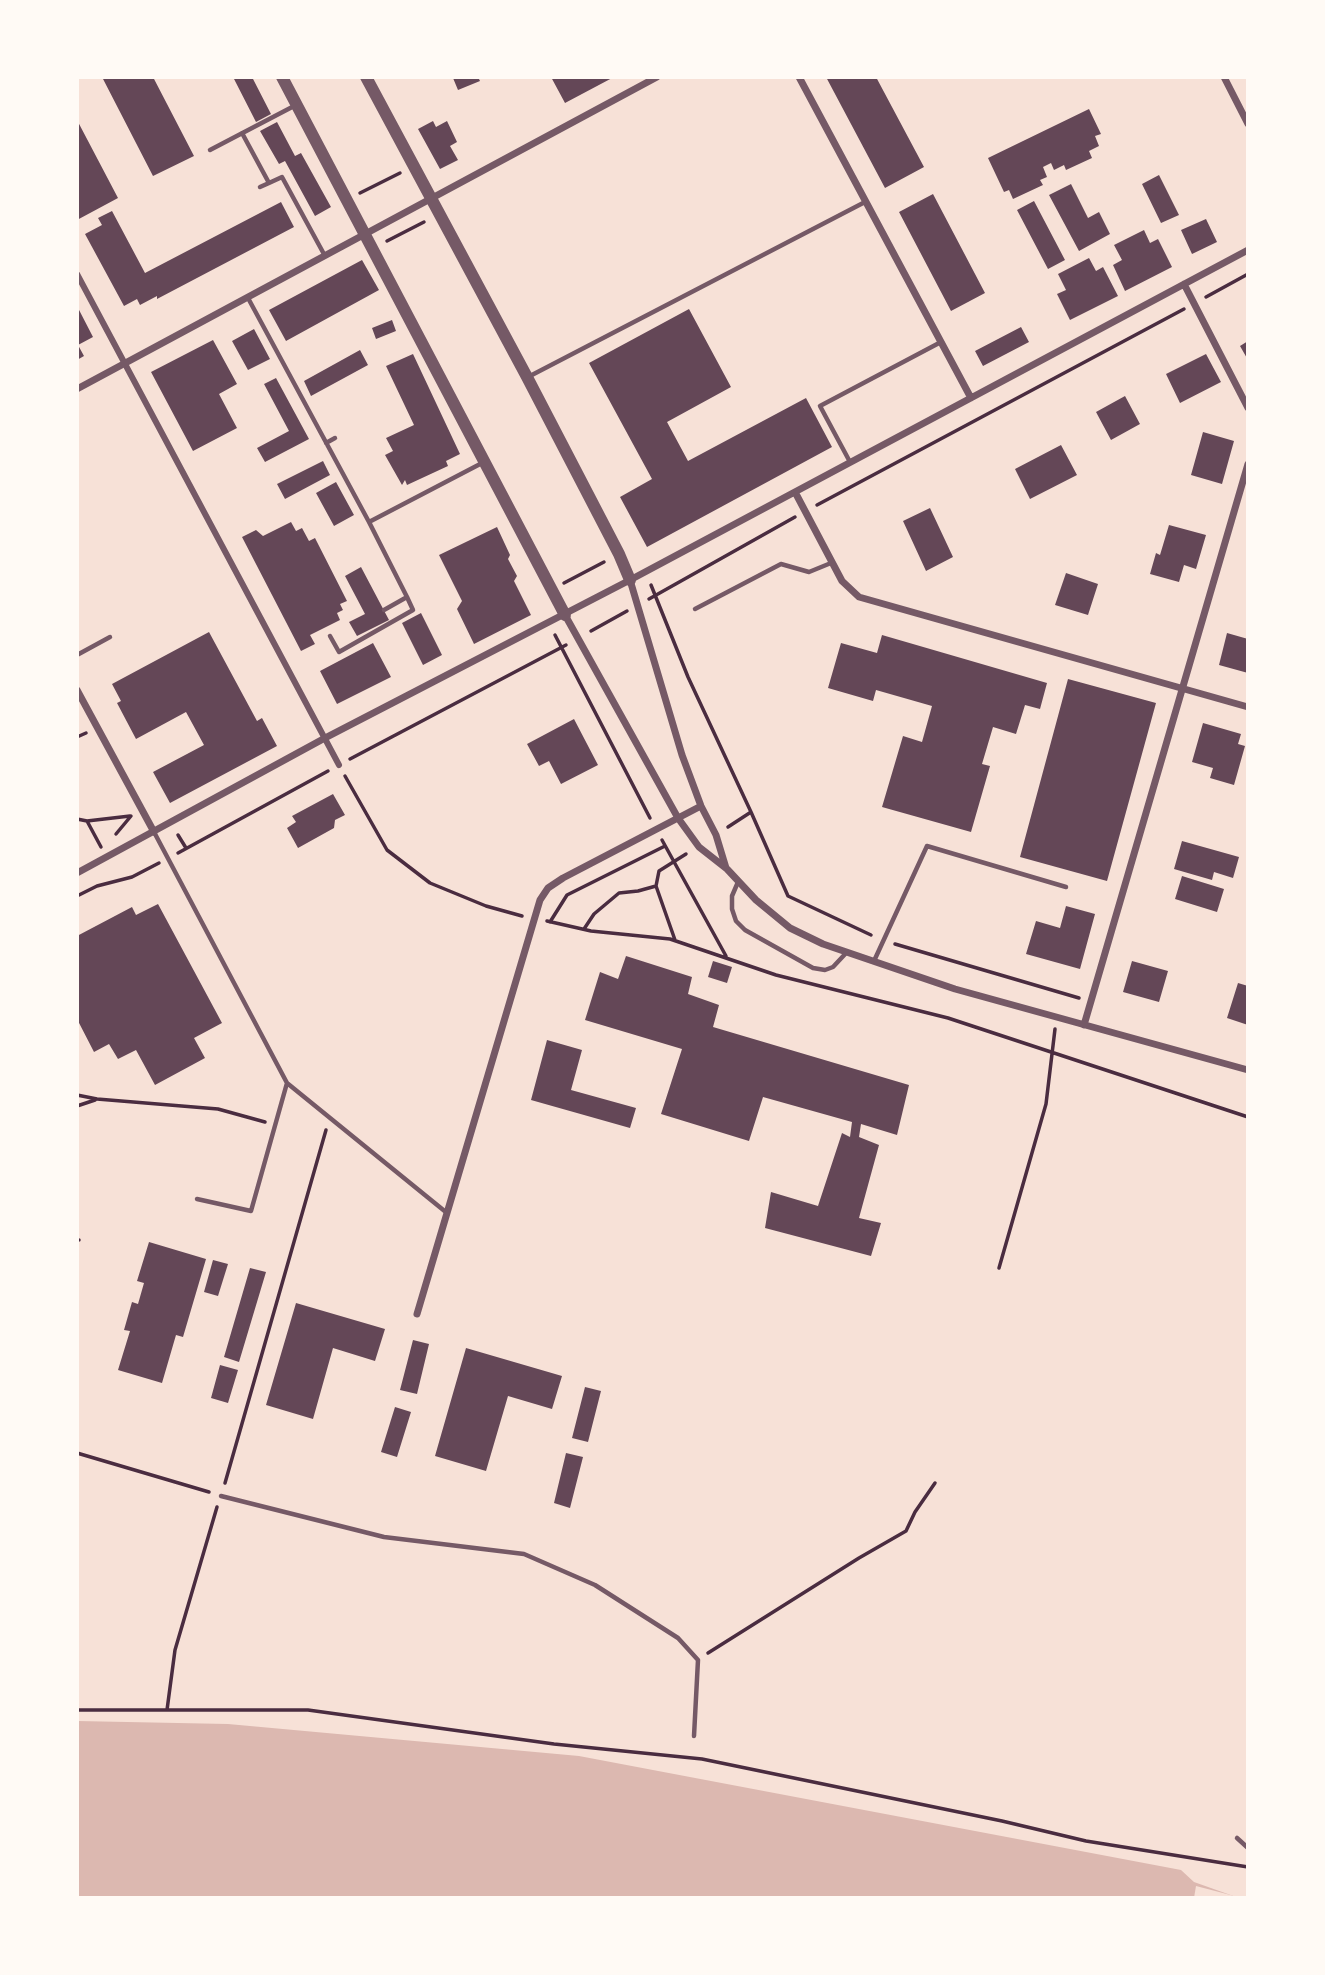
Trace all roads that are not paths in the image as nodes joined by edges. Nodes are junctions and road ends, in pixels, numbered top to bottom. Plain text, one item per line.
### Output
1 (282, 77) edge
2 (366, 77) edge
3 (657, 77) edge
4 (799, 77) edge
5 (1224, 77) edge
6 (296, 104) junction
7 (1248, 124) edge
8 (242, 133) junction
9 (210, 150) dead end
10 (269, 183) junction
11 (260, 187) dead end
12 (431, 198) junction
13 (866, 202) junction
14 (365, 235) junction
15 (1248, 250) edge
16 (325, 256) junction
17 (77, 274) edge
18 (1184, 284) junction
19 (248, 298) junction
20 (941, 342) junction
21 (125, 363) junction
22 (527, 377) junction
23 (77, 389) edge
24 (971, 398) junction
25 (1248, 408) edge
26 (335, 438) dead end
27 (326, 443) junction
28 (485, 461) junction
29 (850, 463) junction
30 (1248, 464) edge
31 (795, 492) junction
32 (369, 522) junction
33 (831, 563) junction
34 (630, 580) junction
35 (407, 597) junction
36 (384, 610) dead end
37 (695, 610) dead end
38 (565, 615) junction
39 (330, 636) dead end
40 (110, 637) dead end
41 (77, 655) edge
42 (1181, 687) junction
43 (77, 691) edge
44 (1248, 707) edge
45 (326, 738) junction
46 (339, 765) road end
47 (701, 806) junction
48 (678, 818) junction
49 (154, 832) junction
50 (727, 869) junction
51 (77, 873) edge
52 (738, 882) junction
53 (1066, 887) dead end
54 (847, 952) junction
55 (873, 962) junction
56 (1084, 1025) junction
57 (1248, 1070) edge
58 (287, 1083) junction
59 (197, 1199) dead end
60 (447, 1213) junction
61 (417, 1314) dead end
62 (221, 1496) road end
63 (694, 1736) dead end
64 (1237, 1838) dead end
65 (1248, 1848) edge

1 - 6 street
2 - 12 street
3 - 12 street
4 - 13 street
5 - 7 street
6 - 8 lane
6 - 14 street
8 - 9 lane
8 - 10 lane
10 - 11 lane
10 - 16 lane
12 - 14 street
12 - 22 street
13 - 20 street
13 - 22 lane
14 - 16 street
14 - 28 street
15 - 18 street
16 - 19 street
17 - 21 street
18 - 24 street
18 - 25 street
19 - 21 street
19 - 27 lane
20 - 24 street
20 - 29 lane
21 - 23 street
21 - 45 street
22 - 34 street
24 - 29 street
26 - 27 lane
27 - 32 lane
28 - 32 lane
28 - 38 street
29 - 31 street
30 - 42 street
31 - 33 street
31 - 34 street
32 - 35 lane
33 - 37 lane
33 - 42 street
34 - 38 street
34 - 47 street
35 - 36 lane
35 - 39 lane
38 - 45 street
38 - 48 street
40 - 41 lane
42 - 44 street
42 - 56 street
43 - 49 street
45 - 46 street
45 - 49 street
47 - 48 street
47 - 50 street
48 - 50 street
48 - 60 street
49 - 51 street
49 - 58 lane
50 - 52 street
52 - 54 street
52 - 54 lane
53 - 55 lane
54 - 55 street
55 - 56 street
56 - 57 street
58 - 59 lane
58 - 60 lane
60 - 61 street
62 - 63 lane
64 - 65 lane

